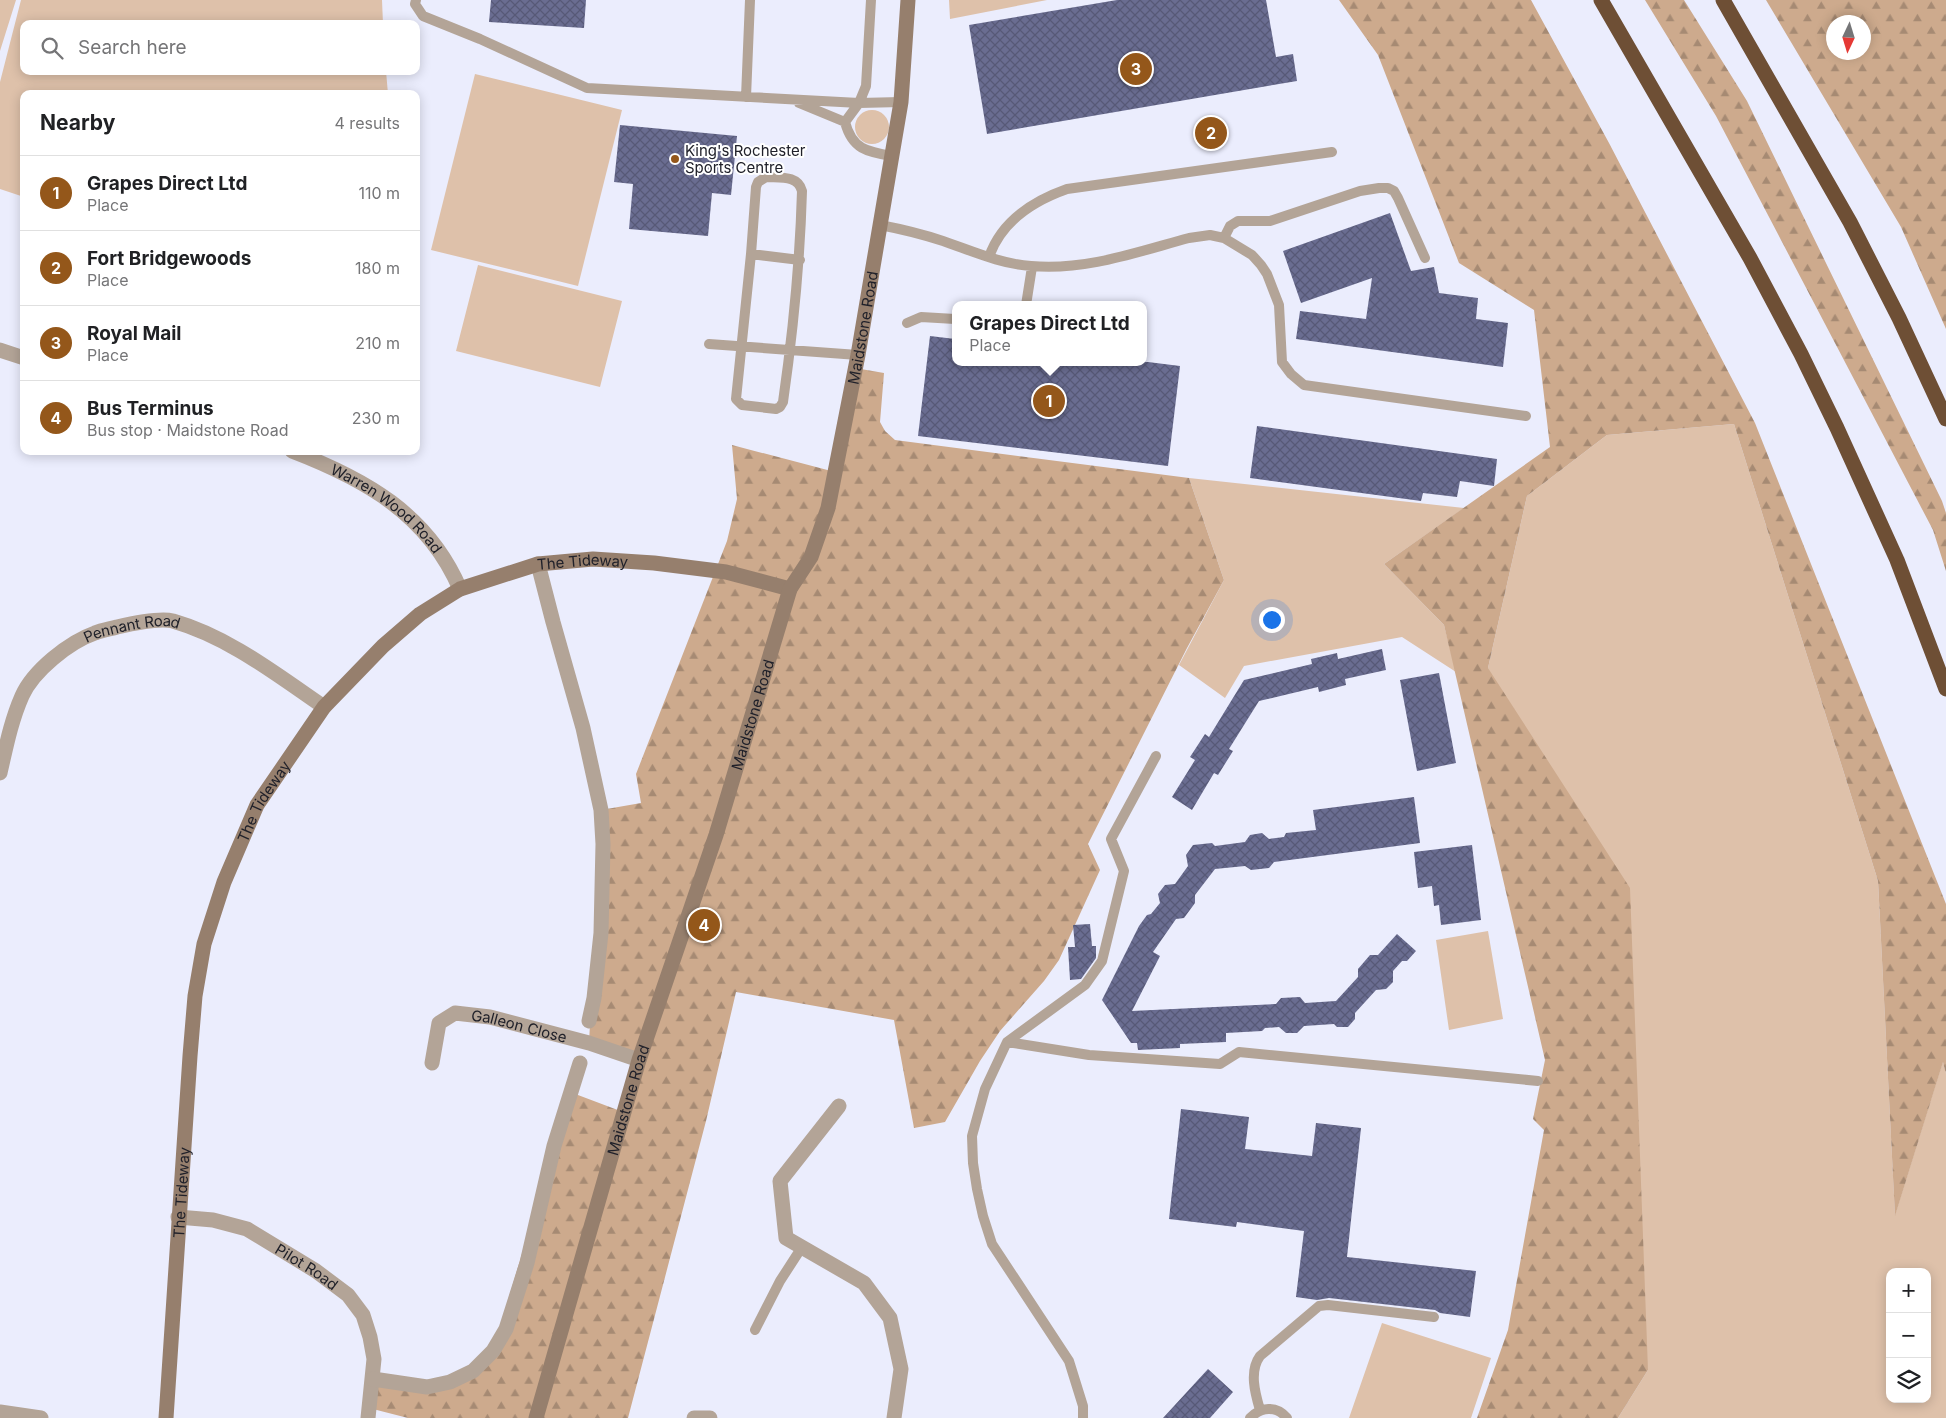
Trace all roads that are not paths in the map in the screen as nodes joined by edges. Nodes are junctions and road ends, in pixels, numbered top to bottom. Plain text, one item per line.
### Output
1 (416, 0) edge
2 (750, 0) edge
3 (871, 0) edge
4 (908, 0) edge
5 (1601, 0) edge
6 (1724, 0) edge
7 (746, 97) junction
8 (791, 100) junction
9 (901, 102) junction
10 (858, 103) junction
11 (845, 122) junction
12 (1332, 152) dead end
13 (892, 156) junction
14 (880, 224) junction
15 (1224, 238) junction
16 (751, 254) junction
17 (988, 257) junction
18 (1425, 258) dead end
19 (800, 260) junction
20 (1032, 266) junction
21 (1027, 301) edge
22 (952, 318) edge
23 (907, 323) dead end
24 (709, 344) dead end
25 (742, 345) junction
26 (791, 349) junction
27 (0, 350) edge
28 (858, 355) junction
29 (20, 357) edge
30 (1526, 416) dead end
31 (1946, 418) edge
32 (302, 455) edge
33 (538, 564) junction
34 (460, 589) junction
35 (790, 589) junction
36 (1946, 689) edge
37 (324, 707) junction
38 (1156, 756) dead end
39 (0, 773) edge
40 (589, 1021) dead end
41 (1007, 1042) junction
42 (639, 1060) junction
43 (580, 1063) dead end
44 (432, 1064) dead end
45 (1538, 1081) dead end
46 (840, 1106) dead end
47 (178, 1217) junction
48 (802, 1247) junction
49 (1434, 1316) dead end
50 (755, 1330) dead end
51 (373, 1379) junction
52 (1260, 1410) junction
53 (0, 1412) edge
54 (22, 1417) edge
55 (41, 1418) edge
56 (166, 1418) edge
57 (368, 1418) edge
58 (536, 1418) edge
59 (694, 1418) edge
60 (710, 1418) edge
61 (894, 1418) edge
62 (1083, 1418) edge
63 (1250, 1418) edge
64 (1287, 1418) edge

1 - 7 lane
2 - 7 lane
3 - 10 lane
4 - 9 main road, Maidstone Road
5 - 36 highway
6 - 31 highway
7 - 8 lane
8 - 10 lane
8 - 11 lane
9 - 10 lane
9 - 13 main road, Maidstone Road
10 - 11 lane
11 - 13 lane
12 - 17 lane
13 - 14 main road, Maidstone Road
14 - 17 lane
14 - 28 main road, Maidstone Road
15 - 18 lane
15 - 20 lane
15 - 30 lane
16 - 19 lane
16 - 19 lane
16 - 25 lane
17 - 20 lane
19 - 26 lane
20 - 21 lane
22 - 23 lane
24 - 25 lane
25 - 26 lane
25 - 26 lane
26 - 28 lane
27 - 29 street
28 - 35 main road, Maidstone Road
32 - 34 street, Warren Wood Road
33 - 34 main road, The Tideway
33 - 35 main road, The Tideway
33 - 40 street
34 - 37 main road, The Tideway
35 - 42 main road, Maidstone Road
37 - 39 street, Pennant Road
37 - 47 main road, The Tideway
38 - 41 lane
41 - 45 lane
41 - 62 lane
42 - 44 street, Galleon Close
42 - 58 main road, Maidstone Road
43 - 51 street
46 - 48 street
47 - 51 street, Pilot Road
47 - 56 main road, The Tideway
48 - 50 lane
48 - 61 street
49 - 52 lane
51 - 57 street
52 - 63 lane
52 - 64 lane
53 - 54 street
54 - 55 street
59 - 60 street

